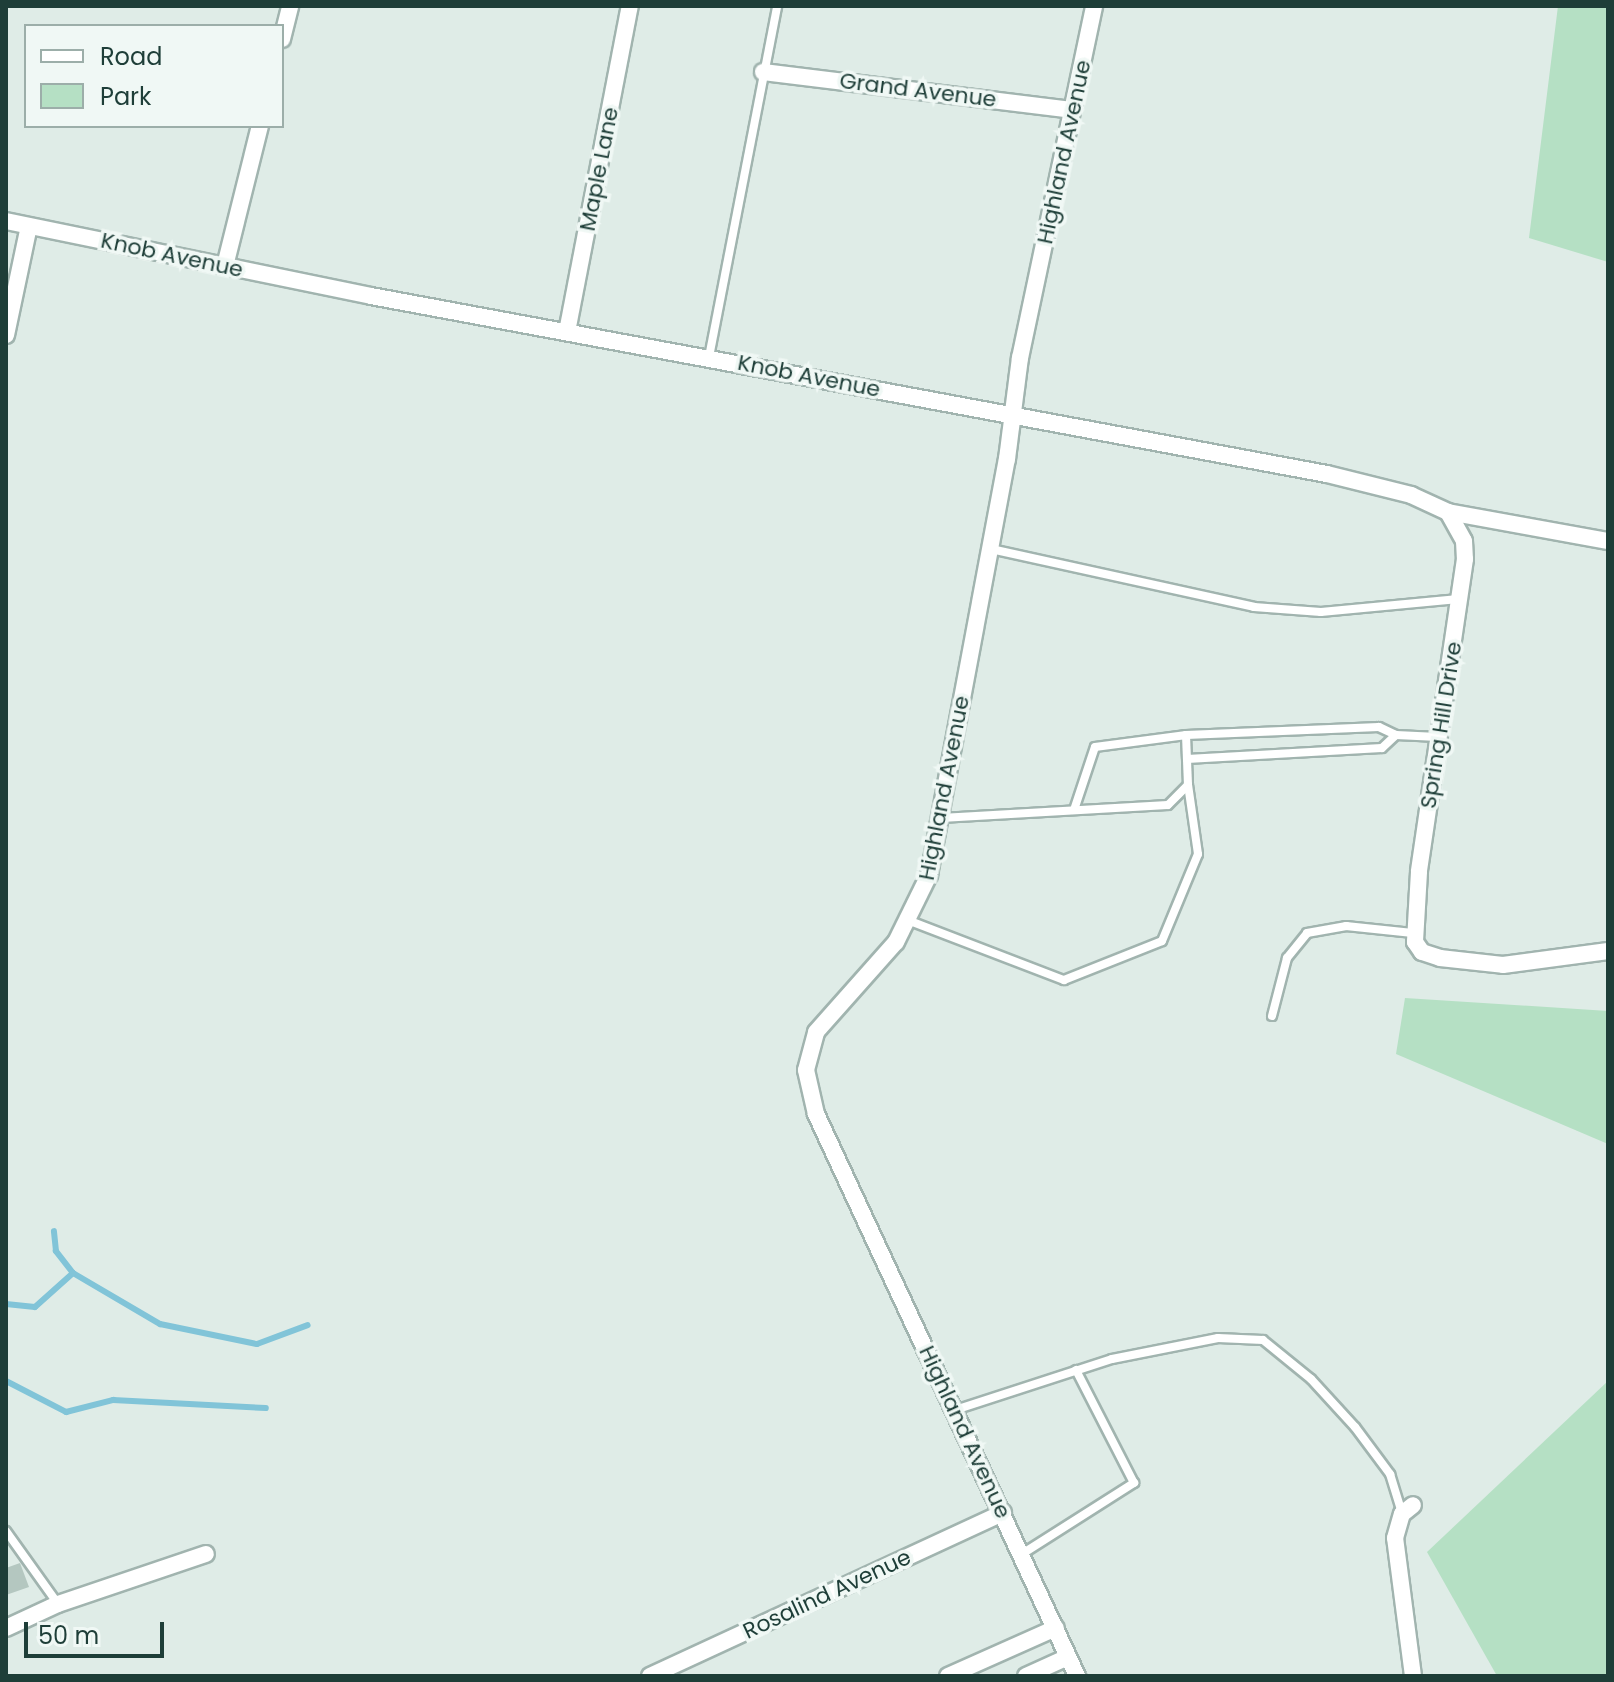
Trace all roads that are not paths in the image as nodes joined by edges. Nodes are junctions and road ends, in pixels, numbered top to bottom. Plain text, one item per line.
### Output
1 (290, 6) edge
2 (630, 6) edge
3 (777, 6) edge
4 (1094, 6) edge
5 (284, 31) edge
6 (763, 72) junction
7 (1072, 110) junction
8 (260, 128) edge
9 (6, 221) edge
10 (29, 226) junction
11 (225, 266) junction
12 (567, 332) junction
13 (6, 335) edge
14 (709, 357) junction
15 (1011, 415) junction
16 (1448, 512) junction
17 (1608, 541) edge
18 (990, 549) junction
19 (1461, 599) junction
20 (1186, 735) junction
21 (1396, 735) junction
22 (1438, 737) junction
23 (1187, 759) junction
24 (1188, 785) junction
25 (1074, 810) junction
26 (941, 818) junction
27 (910, 921) junction
28 (1414, 937) junction
29 (1608, 951) edge
30 (1272, 1016) dead end
31 (1076, 1370) junction
32 (955, 1410) junction
33 (1408, 1510) joint
34 (1003, 1513) junction
35 (6, 1531) edge
36 (206, 1554) dead end
37 (1022, 1554) junction
38 (58, 1604) junction
39 (6, 1628) edge
40 (1056, 1628) junction
41 (1068, 1657) junction
42 (650, 1676) edge
43 (948, 1676) edge
44 (1026, 1676) edge
45 (1077, 1676) edge
46 (1413, 1676) edge

1 - 5 street
2 - 12 street, Maple Lane
3 - 6 lane
4 - 7 street, Highland Avenue
6 - 7 street, Grand Avenue
6 - 14 lane
7 - 15 street, Highland Avenue
8 - 11 street
9 - 10 street, Knob Avenue
10 - 11 street, Knob Avenue
10 - 13 street
11 - 12 street, Knob Avenue
12 - 14 street, Knob Avenue
14 - 15 street, Knob Avenue
15 - 16 street, Knob Avenue
15 - 18 street, Highland Avenue
16 - 17 street, Knob Avenue
16 - 19 street, Spring Hill Drive
18 - 19 lane
18 - 26 street, Highland Avenue
19 - 22 street, Spring Hill Drive
20 - 21 lane
20 - 23 lane
20 - 25 lane
21 - 22 lane
21 - 23 lane
22 - 28 street, Spring Hill Drive
23 - 24 lane
24 - 25 lane
24 - 27 lane
25 - 26 lane
26 - 27 street, Highland Avenue
27 - 32 street, Highland Avenue
28 - 29 street
28 - 30 lane
31 - 32 lane
31 - 33 lane
31 - 37 lane
32 - 34 street, Highland Avenue
33 - 46 street
34 - 37 street, Highland Avenue
34 - 42 street, Rosalind Avenue
35 - 38 lane
36 - 38 street
37 - 40 street, Highland Avenue
38 - 39 street
40 - 41 street, Highland Avenue
40 - 43 street
41 - 44 street
41 - 45 street, Highland Avenue

